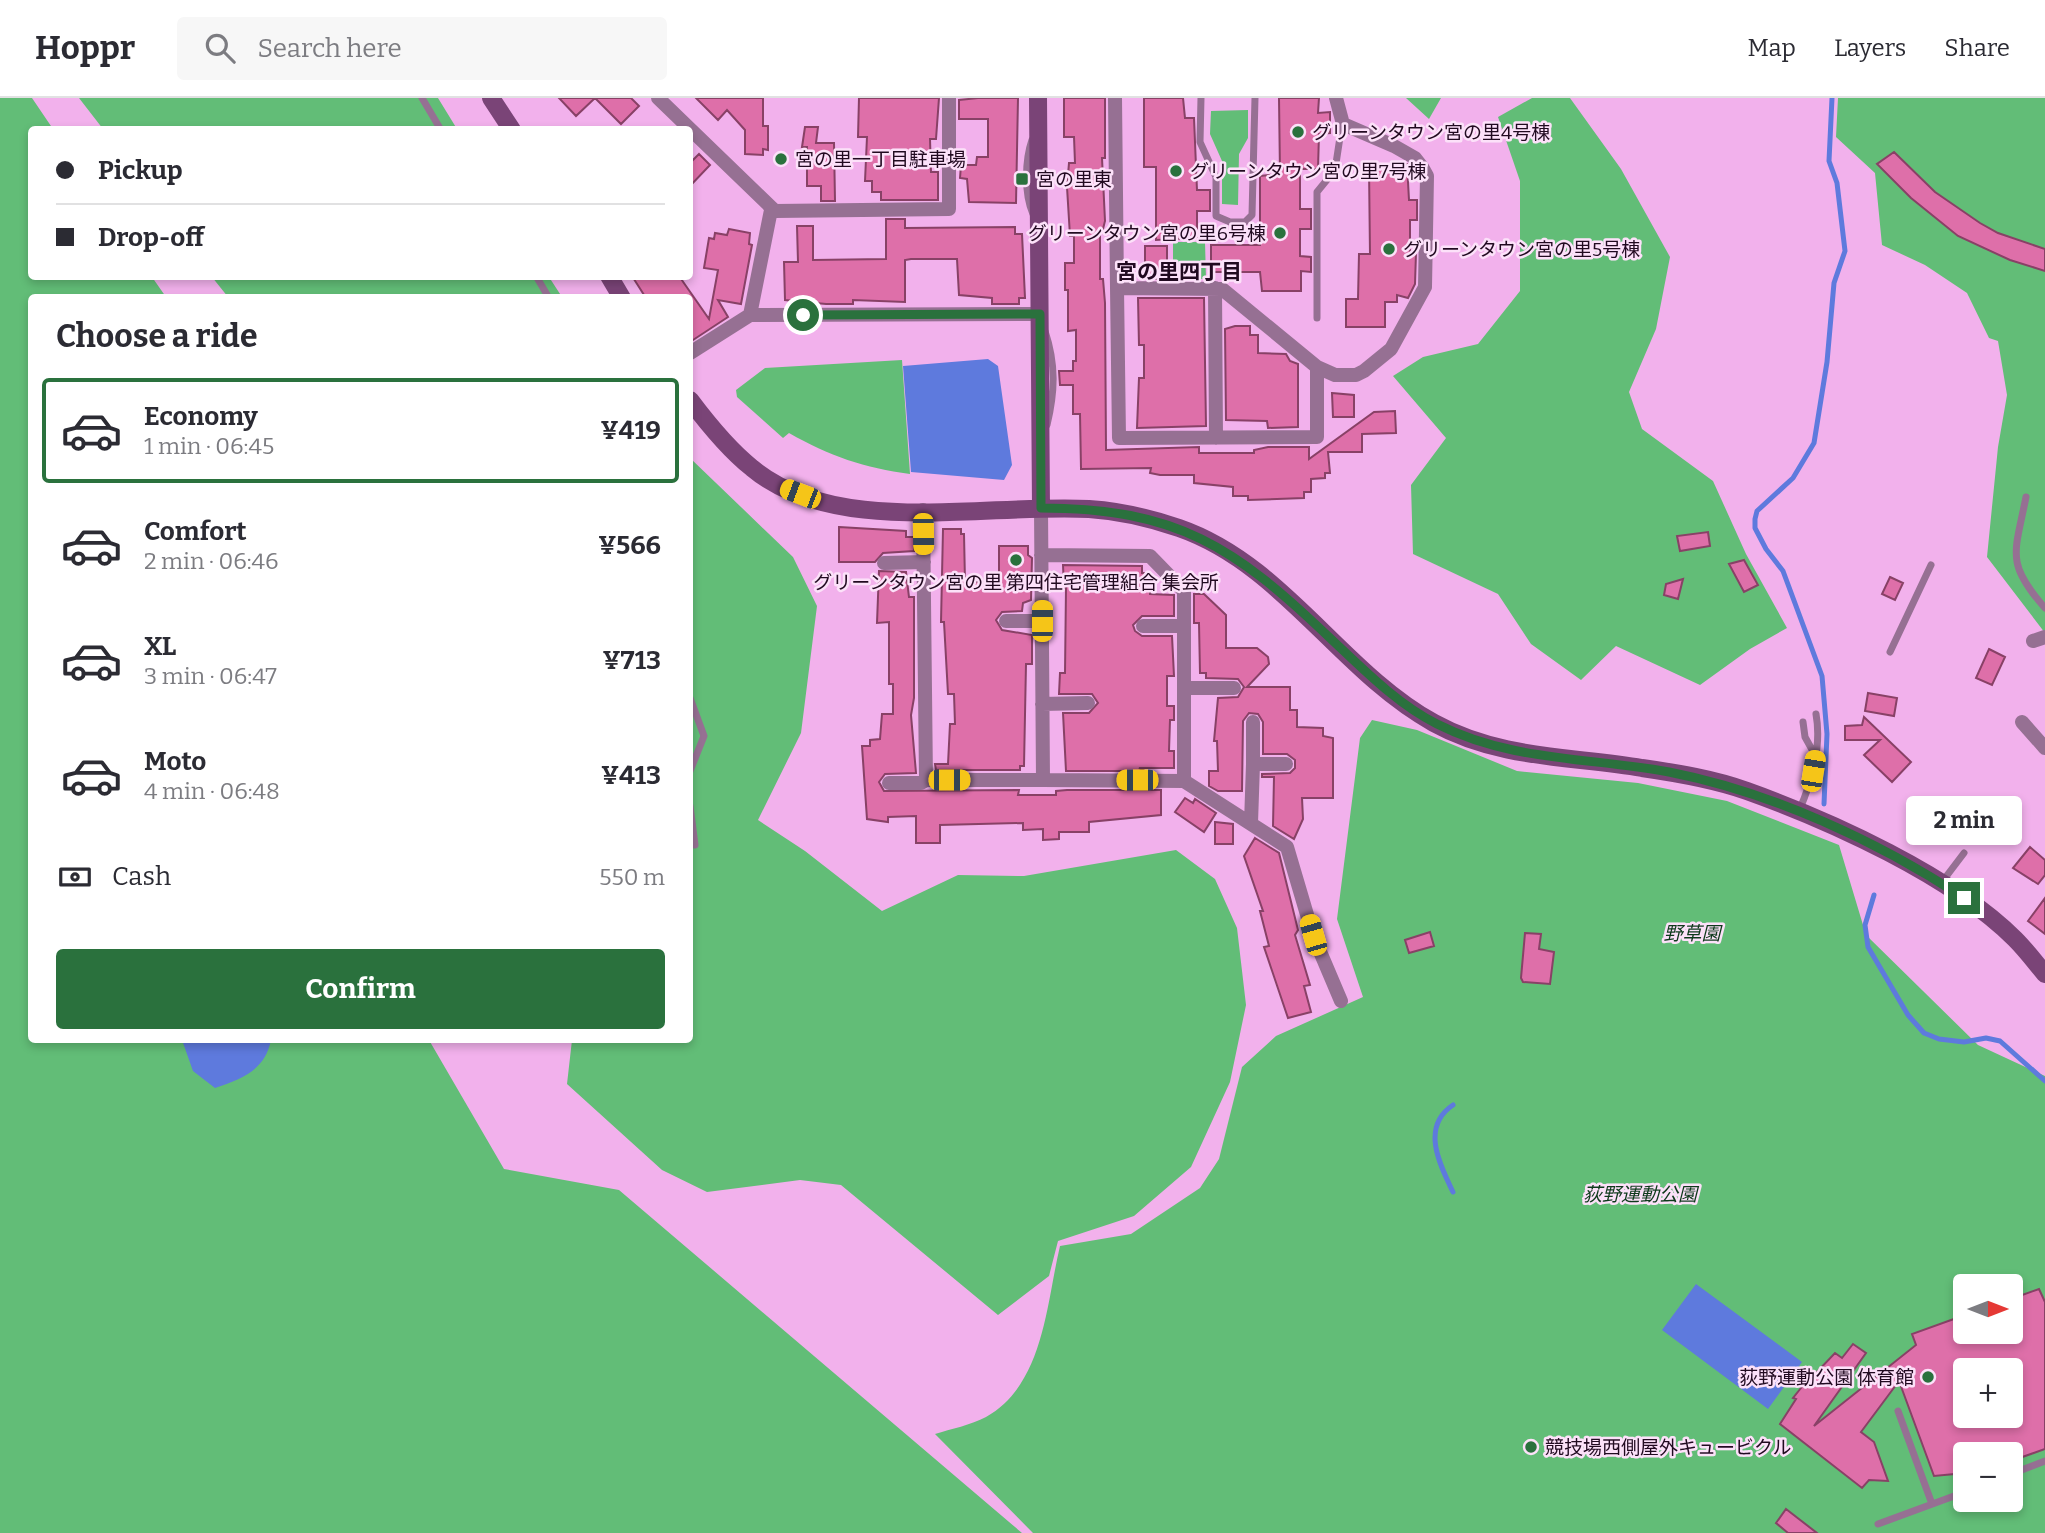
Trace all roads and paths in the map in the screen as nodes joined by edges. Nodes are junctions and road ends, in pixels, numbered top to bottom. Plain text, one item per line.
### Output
1 (422, 98) edge
2 (491, 98) edge
3 (658, 98) edge
4 (949, 98) edge
5 (1038, 98) edge
6 (1115, 98) edge
7 (1201, 98) edge
8 (1255, 98) edge
9 (1336, 98) edge
10 (1343, 124) junction
11 (439, 126) edge
12 (509, 126) edge
13 (686, 126) edge
14 (693, 133) edge
15 (771, 210) junction
16 (1117, 288) junction
17 (1216, 288) junction
18 (1040, 314) junction
19 (750, 315) junction
20 (1317, 318) dead end
21 (693, 351) edge
22 (1317, 367) junction
23 (693, 403) edge
24 (1216, 438) junction
25 (2025, 497) dead end
26 (1041, 508) junction
27 (923, 510) junction
28 (1041, 555) junction
29 (924, 562) junction
30 (884, 563) dead end
31 (1931, 565) dead end
32 (2045, 608) edge
33 (1006, 621) dead end
34 (1042, 621) junction
35 (1143, 626) dead end
36 (1183, 626) junction
37 (1889, 652) dead end
38 (1184, 688) junction
39 (1234, 688) dead end
40 (1042, 704) junction
41 (1088, 704) dead end
42 (693, 706) edge
43 (1816, 714) dead end
44 (1253, 722) dead end
45 (1803, 722) dead end
46 (2022, 722) dead end
47 (2045, 748) edge
48 (1815, 755) junction
49 (693, 764) edge
50 (1253, 764) junction
51 (1286, 764) dead end
52 (926, 780) junction
53 (1042, 780) junction
54 (1184, 781) junction
55 (889, 783) dead end
56 (1798, 813) junction
57 (1251, 823) junction
58 (693, 829) edge
59 (695, 845) dead end
60 (1964, 853) dead end
61 (1941, 883) junction
62 (2045, 974) edge
63 (1341, 1001) dead end
64 (1898, 1411) dead end
65 (2045, 1461) edge
66 (2023, 1469) edge
67 (1953, 1496) edge
68 (1932, 1504) junction
69 (1878, 1524) dead end

1 - 11 lane
2 - 12 street
3 - 13 street
4 - 15 street
5 - 18 street
6 - 16 street
7 - 8 lane
9 - 10 street
10 - 20 lane
10 - 22 street
14 - 15 street
15 - 19 street
16 - 17 street
16 - 24 street
17 - 22 street
17 - 24 street
18 - 19 street
18 - 26 street
19 - 21 street
22 - 24 street
23 - 27 street
25 - 32 lane
26 - 27 street
26 - 28 street
26 - 56 street
27 - 29 street
28 - 34 street
28 - 36 street
29 - 30 street
29 - 52 street
31 - 37 lane
33 - 34 street
34 - 40 street
35 - 36 street
36 - 38 street
38 - 39 street
38 - 54 street
40 - 41 street
40 - 53 street
42 - 49 lane
43 - 48 lane
44 - 50 street
45 - 48 lane
46 - 47 street
48 - 56 lane
50 - 51 street
50 - 57 street
52 - 53 street
52 - 55 street
53 - 54 street
54 - 57 street
56 - 61 street
57 - 63 street
58 - 59 lane
60 - 61 lane
61 - 62 street
64 - 68 lane
65 - 66 lane
67 - 68 lane
68 - 69 lane

